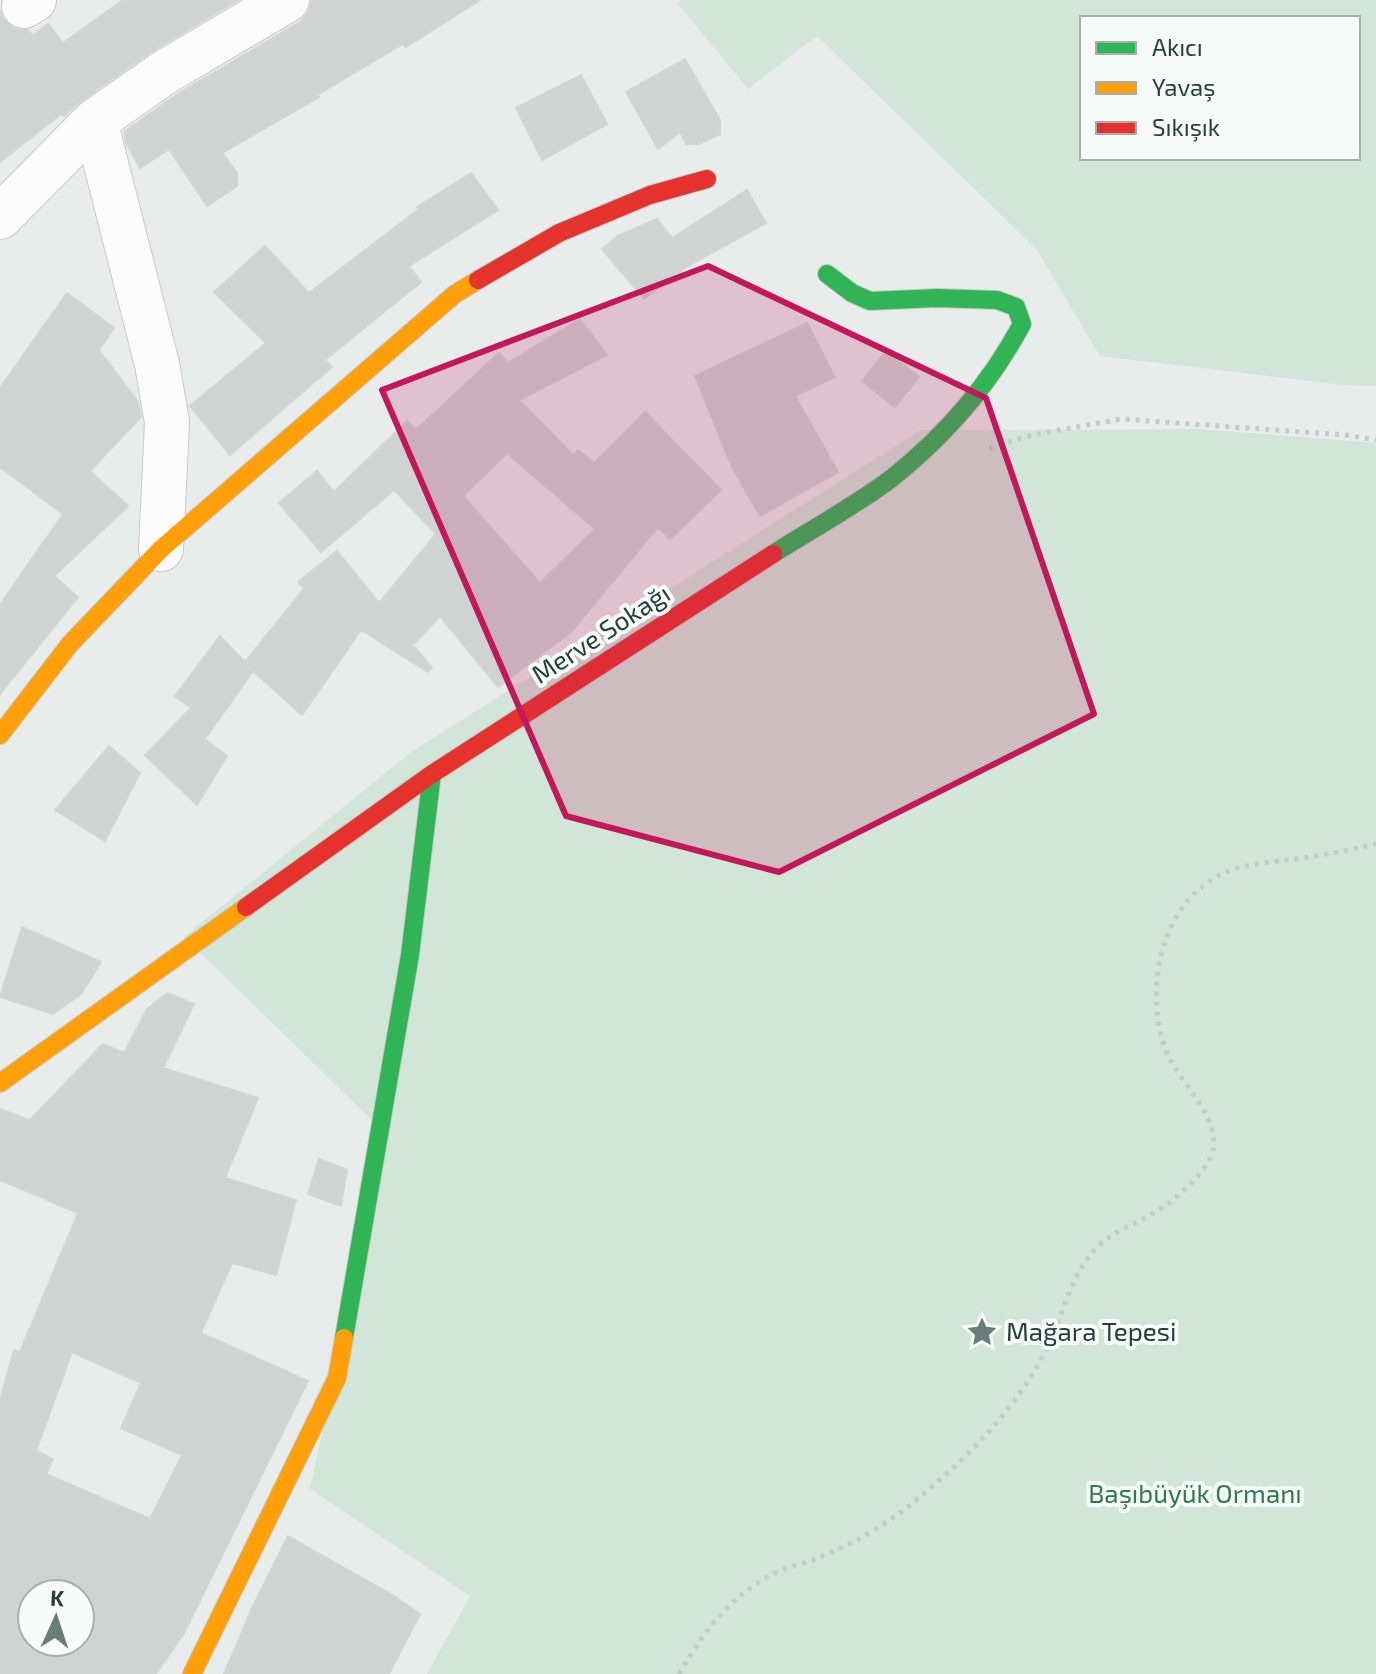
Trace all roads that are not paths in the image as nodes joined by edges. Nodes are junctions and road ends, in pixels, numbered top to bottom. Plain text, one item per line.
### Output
1 (287, 0) edge
2 (95, 121) junction
3 (707, 179) dead end
4 (0, 217) edge
5 (827, 274) dead end
6 (161, 549) junction
7 (0, 735) edge
8 (432, 774) junction
9 (0, 1083) edge
10 (192, 1674) edge

1 - 2 street
2 - 4 street
2 - 6 street
3 - 6 street
5 - 8 street, Merve Sokağı
6 - 7 street
8 - 9 street, Merve Sokağı
8 - 10 street

